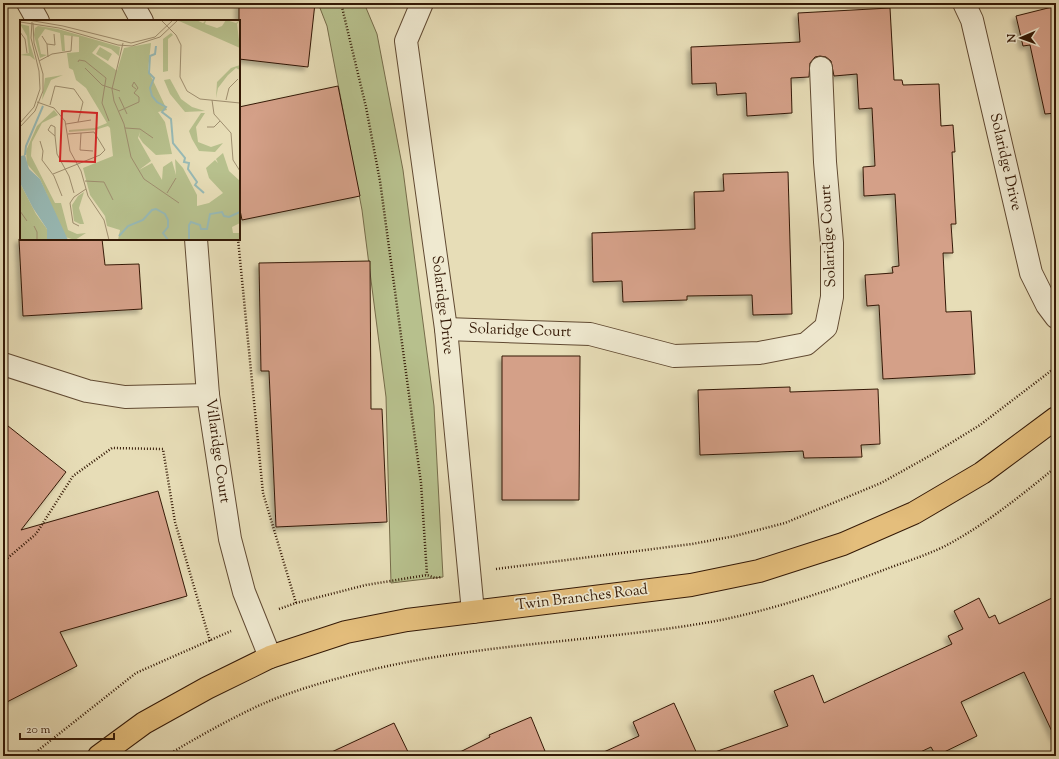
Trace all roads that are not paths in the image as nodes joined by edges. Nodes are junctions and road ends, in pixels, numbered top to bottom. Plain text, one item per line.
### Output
1 (28, 3) edge
2 (132, 3) edge
3 (422, 3) edge
4 (964, 3) edge
5 (37, 20) edge
6 (141, 20) edge
7 (821, 68) dead end
8 (196, 240) edge
9 (1056, 317) edge
10 (446, 329) junction
11 (3, 364) edge
12 (208, 396) junction
13 (1056, 418) edge
14 (473, 612) junction
15 (270, 657) junction
16 (99, 756) edge

1 - 5 street
2 - 6 street
3 - 10 street, Solaridge Drive
4 - 9 street, Solaridge Drive
7 - 10 street, Solaridge Court
8 - 12 street, Villaridge Court
10 - 14 street, Solaridge Drive
11 - 12 street
12 - 15 street, Villaridge Court
13 - 14 main road, Twin Branches Road
14 - 15 main road, Twin Branches Road
15 - 16 main road, Twin Branches Road

